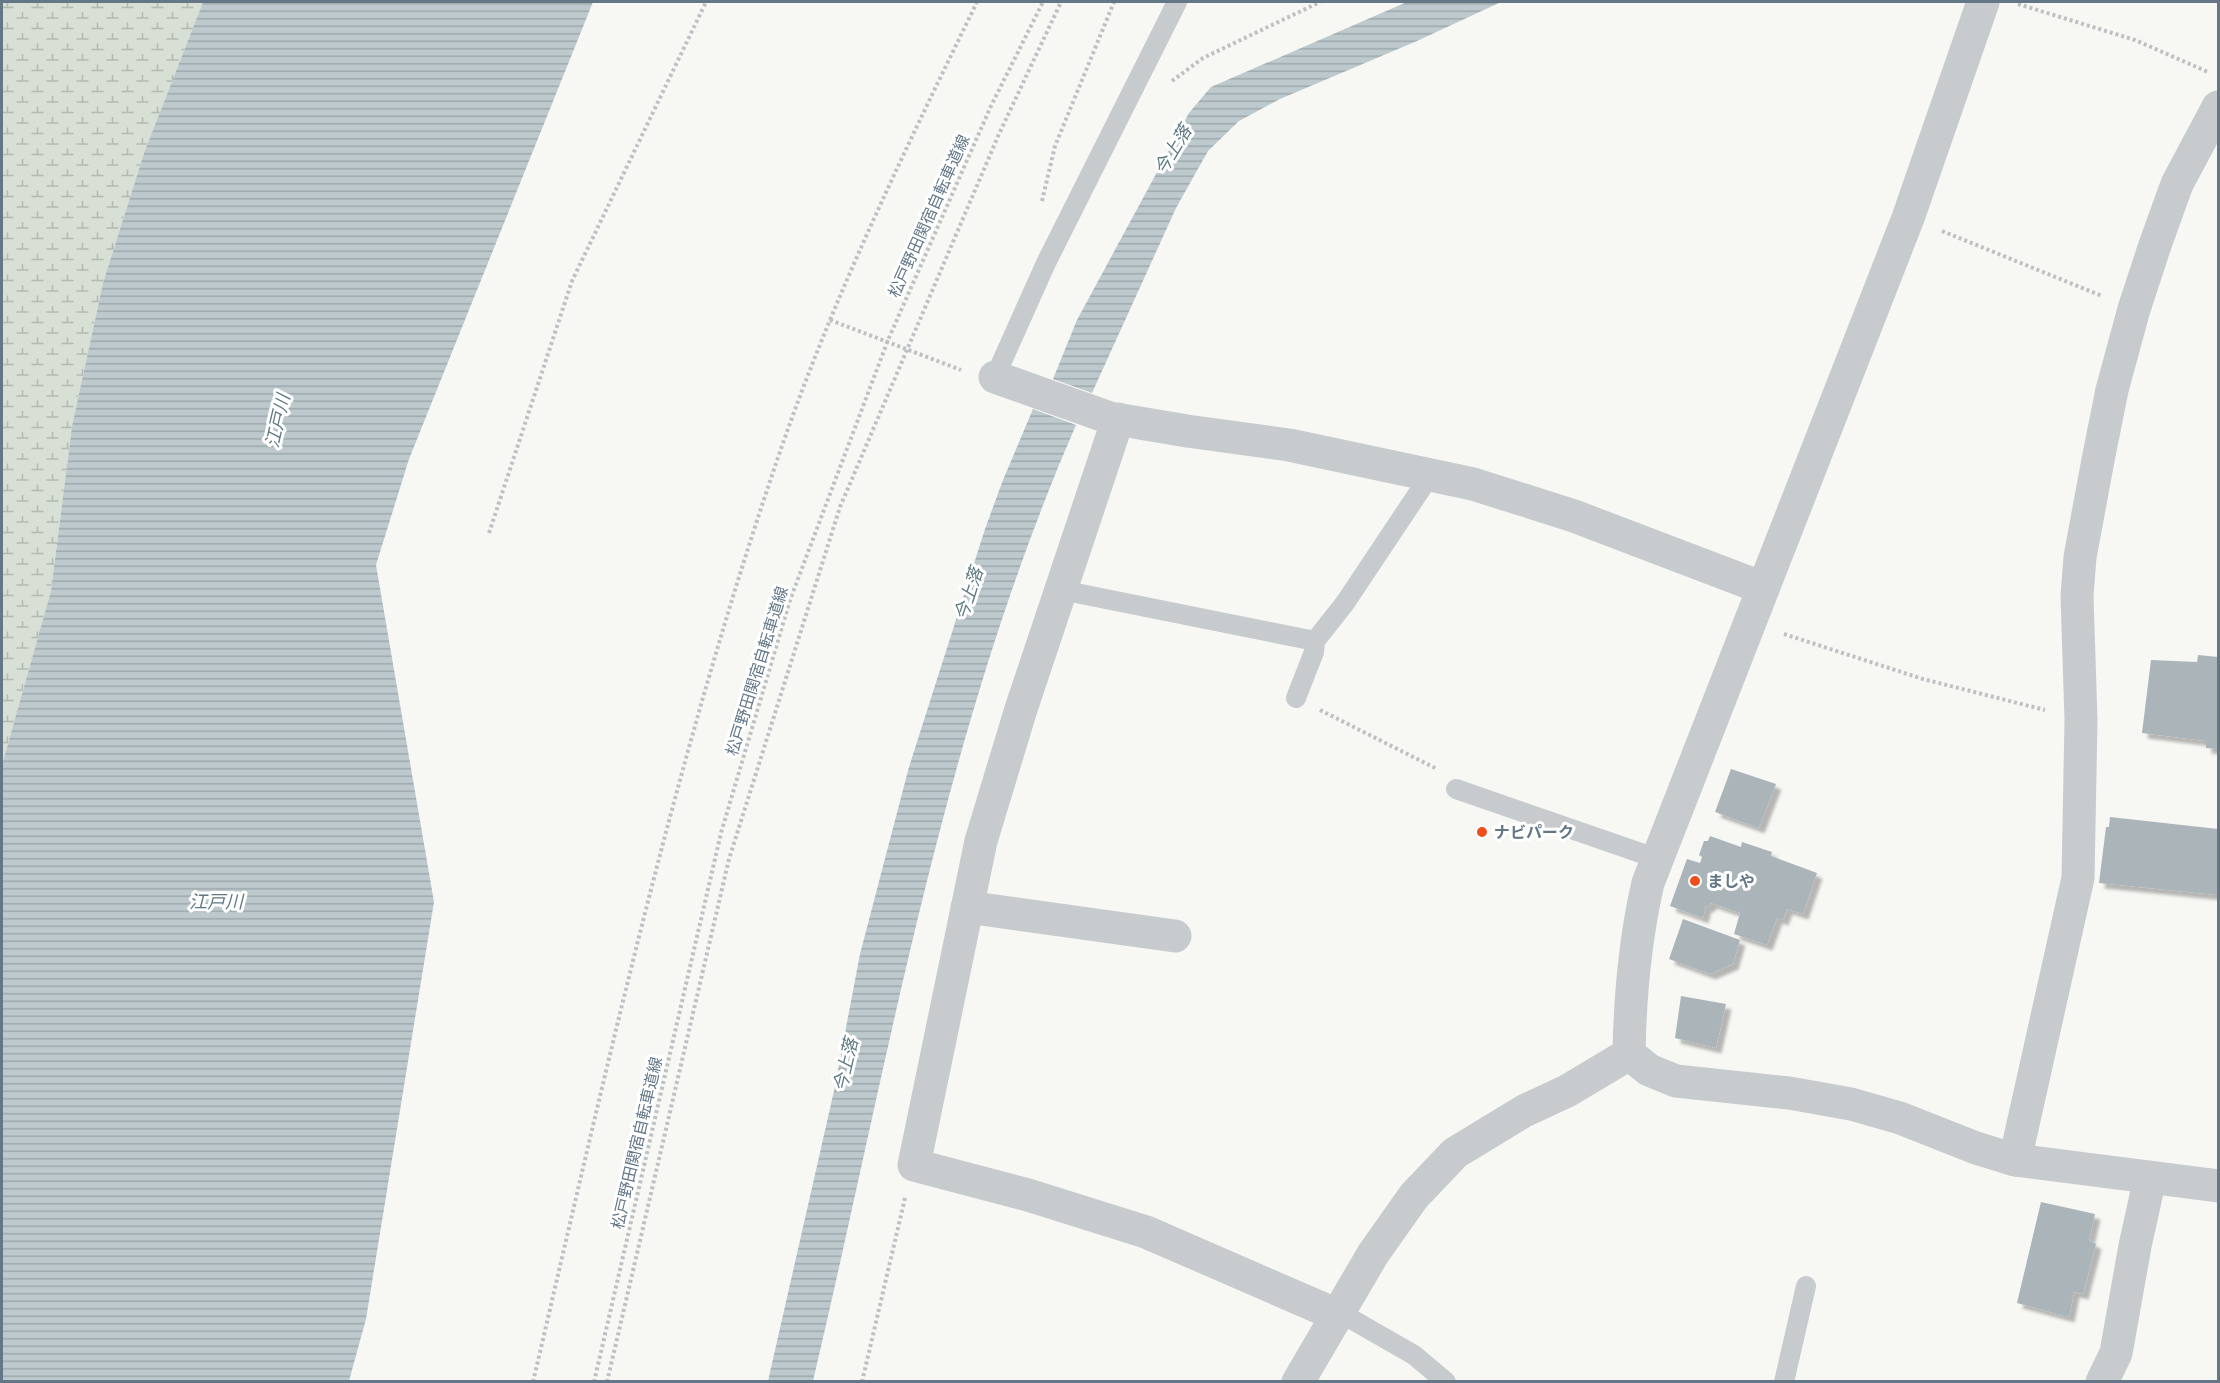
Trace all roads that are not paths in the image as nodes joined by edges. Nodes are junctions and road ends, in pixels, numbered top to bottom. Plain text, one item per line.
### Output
1 (1177, 2) edge
2 (1983, 2) edge
3 (2218, 107) edge
4 (995, 376) joint
5 (1114, 419) junction
6 (1431, 474) junction
7 (1763, 588) junction
8 (1060, 590) junction
9 (1315, 641) junction
10 (1296, 698) road end
11 (1456, 789) road end
12 (1658, 858) junction
13 (967, 907) junction
14 (1175, 936) dead end
15 (1629, 1054) junction
16 (2015, 1160) junction
17 (2150, 1178) junction
18 (2218, 1186) edge
19 (1806, 1286) dead end
20 (1338, 1314) junction
21 (1298, 1382) edge
22 (1446, 1382) edge
23 (1784, 1382) edge
24 (2102, 1382) edge

1 - 4 lane
2 - 7 street
3 - 16 street
4 - 5 street
5 - 6 street
5 - 8 street
6 - 7 street
6 - 9 lane
7 - 12 street
8 - 9 lane
8 - 13 street
9 - 10 lane
11 - 12 lane
12 - 15 street
13 - 14 street
13 - 20 street
15 - 16 street
15 - 20 street
16 - 17 street
17 - 18 street
17 - 24 street
19 - 23 lane
20 - 21 street
20 - 22 lane

